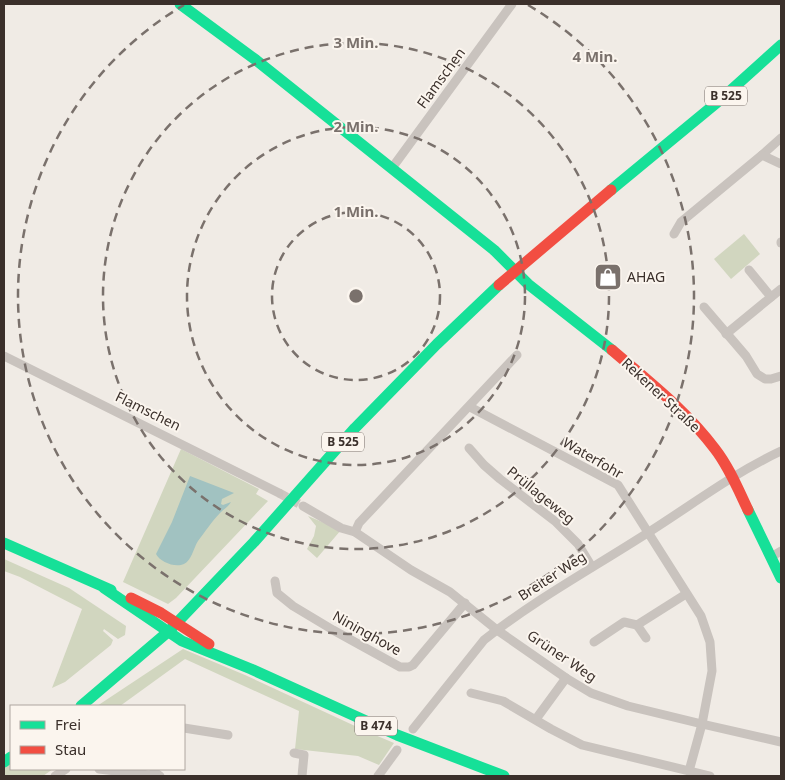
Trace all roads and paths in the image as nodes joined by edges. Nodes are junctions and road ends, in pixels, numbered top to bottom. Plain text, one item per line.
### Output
1 (181, 4) edge
2 (512, 4) edge
3 (781, 45) edge
4 (781, 138) edge
5 (762, 155) junction
6 (781, 164) edge
7 (392, 168) junction
8 (674, 234) dead end
9 (515, 270) junction
10 (749, 270) dead end
11 (781, 288) edge
12 (771, 297) junction
13 (704, 307) dead end
14 (726, 334) junction
15 (4, 356) edge
16 (518, 356) dead end
17 (781, 376) edge
18 (470, 407) junction
19 (469, 448) dead end
20 (781, 451) edge
21 (732, 477) junction
22 (279, 493) tunnel mouth
23 (303, 506) tunnel mouth
24 (355, 532) junction
25 (648, 533) junction
26 (4, 543) edge
27 (776, 554) edge
28 (592, 567) junction
29 (781, 578) edge
30 (276, 581) dead end
31 (686, 594) junction
32 (465, 603) junction
33 (637, 625) junction
34 (173, 627) junction
35 (498, 630) junction
36 (646, 638) dead end
37 (594, 642) dead end
38 (566, 678) junction
39 (472, 693) dead end
40 (82, 705) edge
41 (536, 719) junction
42 (702, 724) junction
43 (185, 728) edge
44 (413, 729) dead end
45 (228, 735) dead end
46 (781, 742) edge
47 (396, 750) dead end
48 (294, 753) dead end
49 (107, 770) edge
50 (690, 771) junction
51 (158, 773) edge
52 (302, 776) edge
53 (378, 776) edge
54 (504, 776) edge
55 (710, 776) edge

1 - 7 main road, Rekener Straße
2 - 7 street, Flamschen
3 - 9 main road, B 525
4 - 5 street
5 - 6 street
5 - 8 street
7 - 9 main road, Rekener Straße
9 - 21 main road, Rekener Straße
9 - 34 main road, B 525
10 - 12 street
11 - 12 street
12 - 14 street
13 - 14 street
14 - 17 street
15 - 22 street, Flamschen
16 - 18 street
18 - 24 street
18 - 25 street, Waterfohr
19 - 28 street, Prüllageweg
20 - 21 street, Breiter Weg
21 - 25 street, Breiter Weg
21 - 27 main road, Rekener Straße
23 - 24 street, Grüner Weg
24 - 32 street, Grüner Weg
25 - 28 street, Breiter Weg
25 - 31 street, Waterfohr
26 - 34 main road, B 474
27 - 29 main road, Rekener Straße
28 - 35 street, Breiter Weg
30 - 32 street, Nininghove
31 - 33 street
31 - 42 street, Waterfohr
32 - 35 street, Grüner Weg
33 - 36 street
33 - 37 street
34 - 40 main road, B 525
34 - 54 main road, B 474
35 - 38 street, Grüner Weg
35 - 44 street, Breiter Weg
38 - 41 street
38 - 42 street, Grüner Weg
39 - 41 street
41 - 50 street
42 - 46 street, Grüner Weg
42 - 50 street, Waterfohr
43 - 45 street
47 - 53 street
48 - 52 street
49 - 51 street
50 - 55 street

